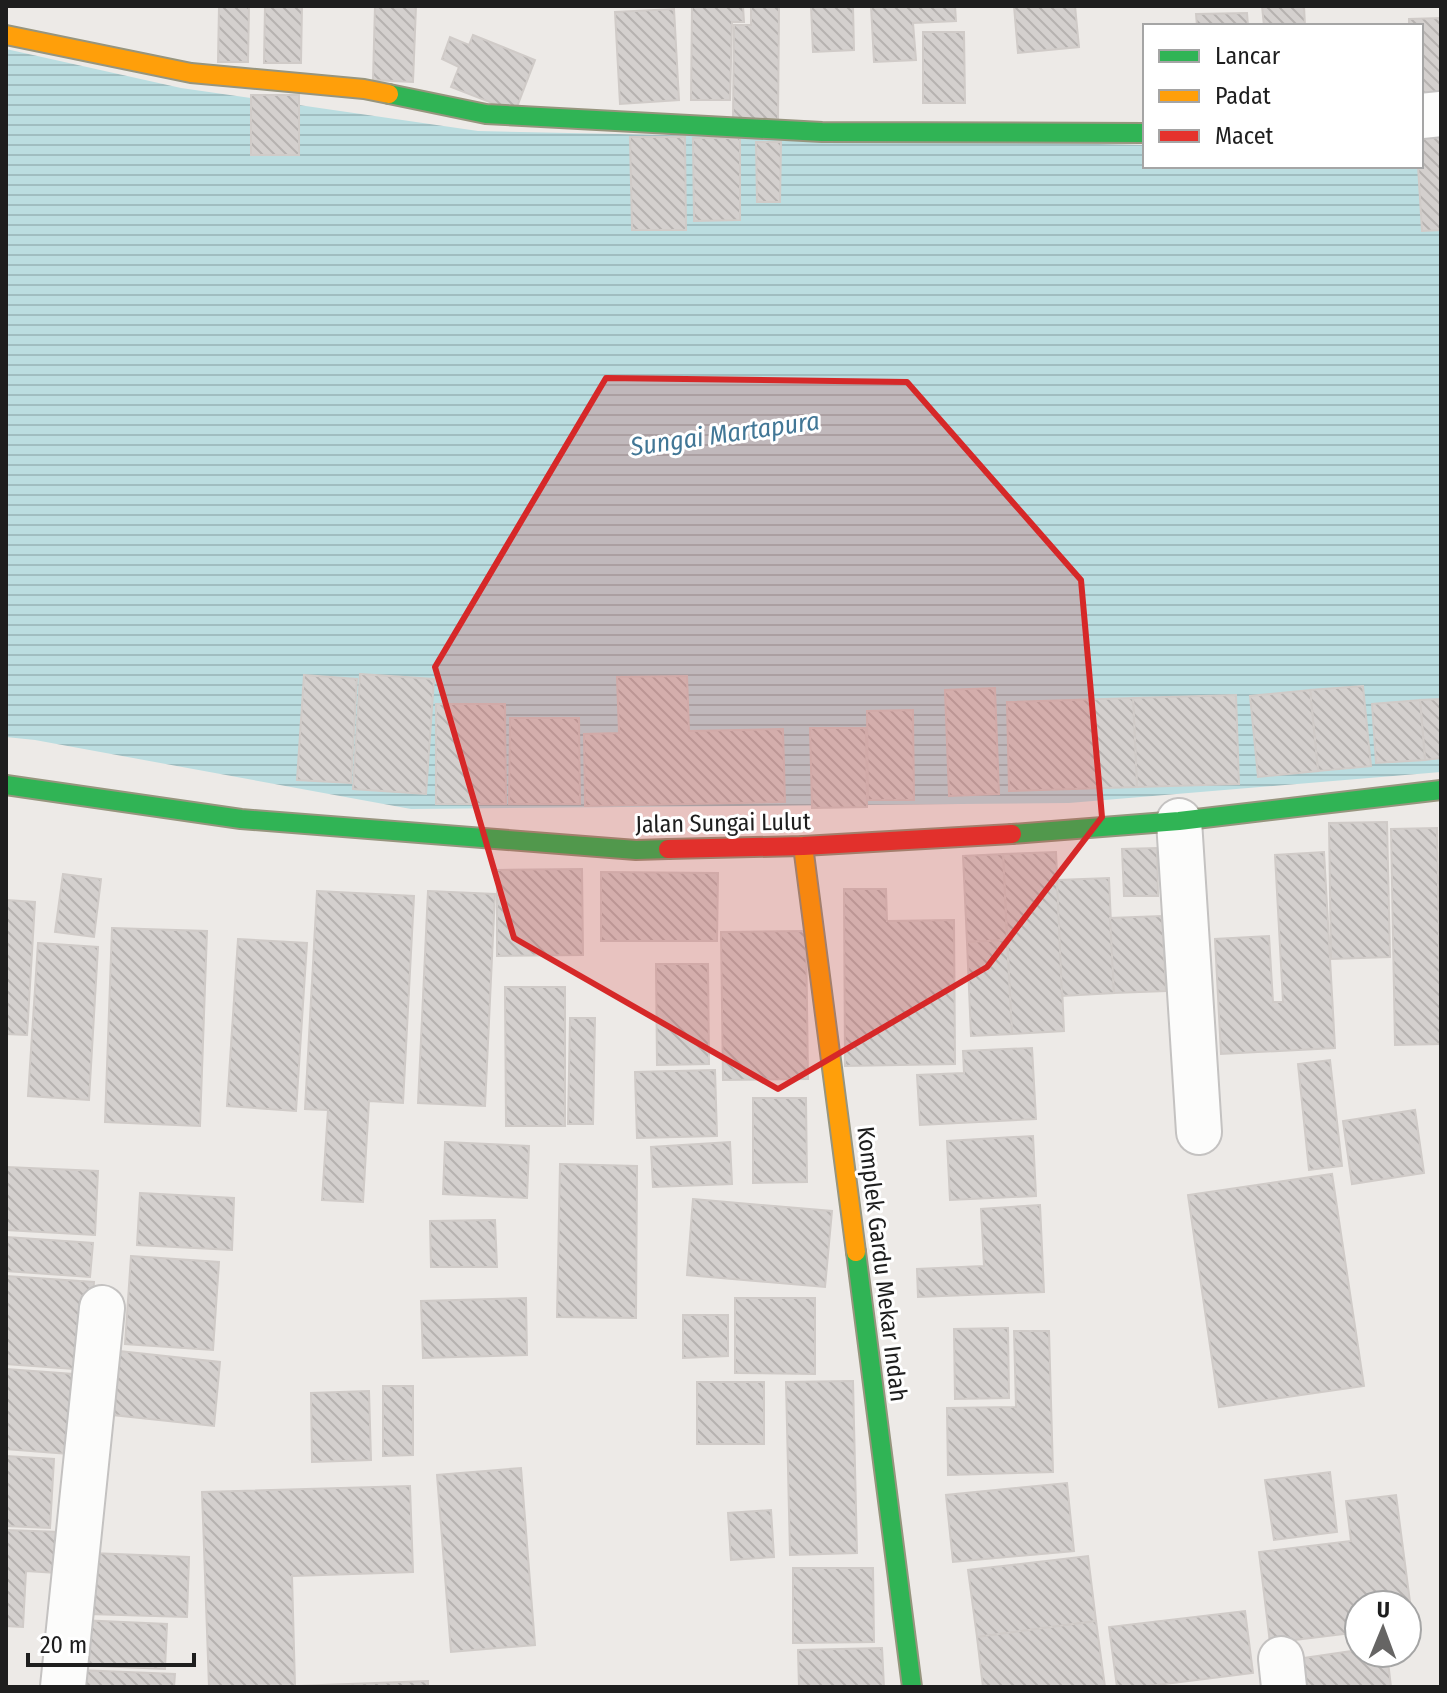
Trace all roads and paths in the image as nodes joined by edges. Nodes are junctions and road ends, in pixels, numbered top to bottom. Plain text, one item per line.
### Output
1 (6, 35) edge
2 (1143, 133) edge
3 (6, 785) edge
4 (1441, 790) edge
5 (1179, 821) junction
6 (803, 846) junction
7 (1199, 1132) dead end
8 (102, 1308) dead end
9 (63, 1687) edge
10 (912, 1687) edge

1 - 2 street
3 - 6 street, Jalan Sungai Lulut
4 - 5 street, Jalan Sungai Lulut
5 - 6 street, Jalan Sungai Lulut
5 - 7 street
6 - 10 street, Komplek Gardu Mekar Indah
8 - 9 street

